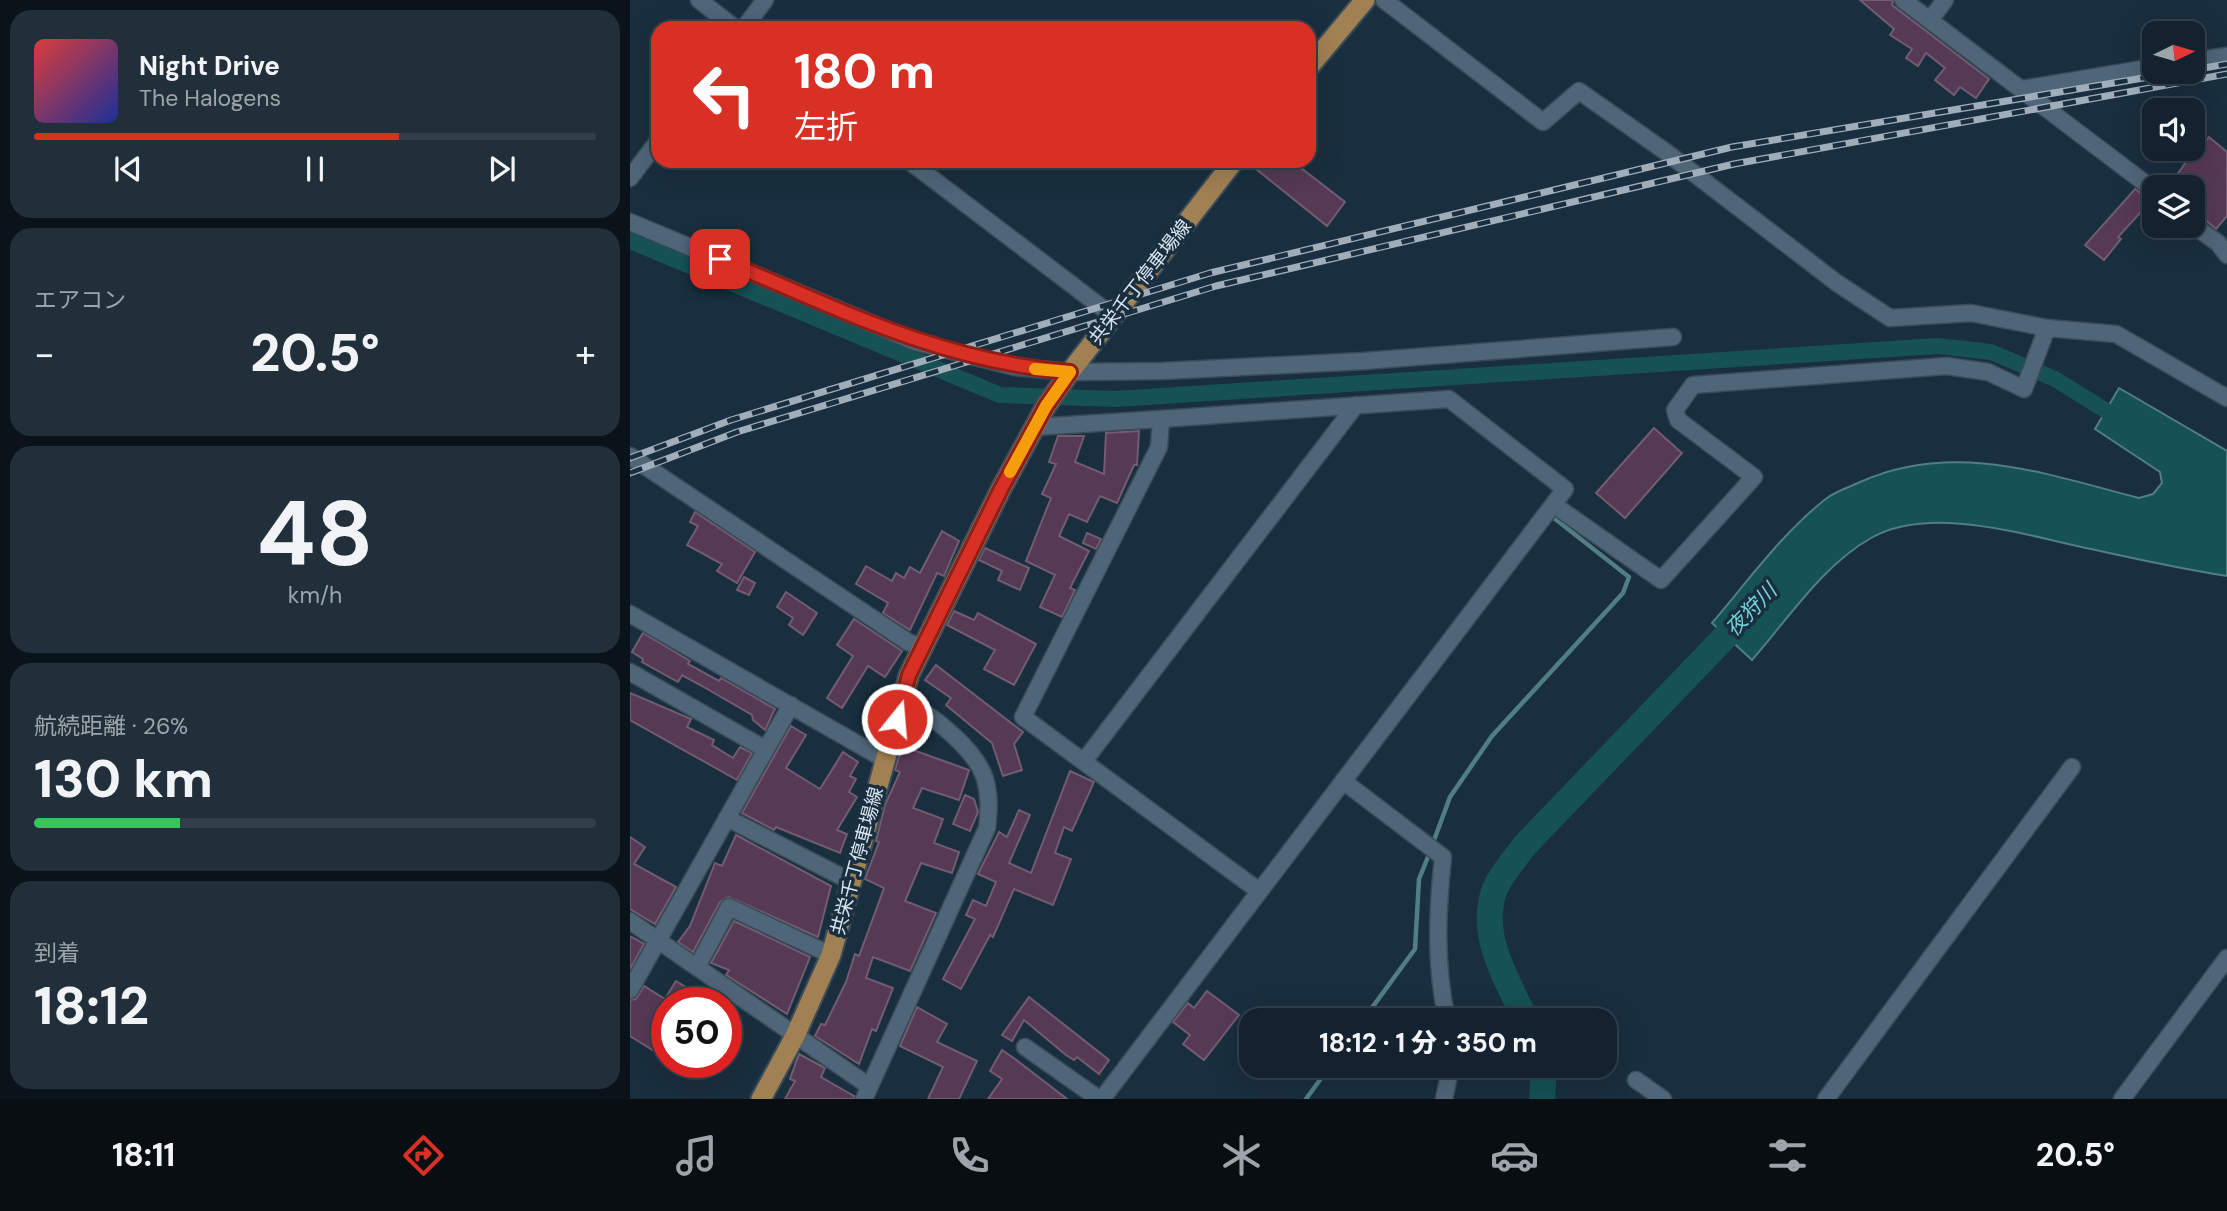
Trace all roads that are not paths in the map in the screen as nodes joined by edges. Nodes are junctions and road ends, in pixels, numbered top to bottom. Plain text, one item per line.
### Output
1 (699, 0) edge
2 (765, 0) edge
3 (1365, 0) edge
4 (1384, 0) edge
5 (1903, 0) edge
6 (1945, 0) edge
7 (1930, 20) junction
8 (726, 21) edge
9 (749, 21) edge
10 (2227, 56) edge
11 (1316, 59) edge
12 (2205, 59) edge
13 (2142, 70) edge
14 (2022, 89) junction
15 (651, 150) edge
16 (918, 168) edge
17 (1229, 168) edge
18 (630, 178) edge
19 (2142, 181) edge
20 (630, 222) edge
21 (2205, 234) edge
22 (2227, 255) edge
23 (1113, 316) junction
24 (2047, 328) junction
25 (1673, 337) dead end
26 (1070, 372) junction
27 (2227, 398) edge
28 (1356, 405) junction
29 (1161, 419) junction
30 (1035, 427) junction
31 (630, 456) edge
32 (1553, 505) junction
33 (630, 614) edge
34 (923, 648) junction
35 (630, 672) edge
36 (903, 700) junction
37 (791, 705) junction
38 (765, 748) junction
39 (884, 759) junction
40 (1084, 761) junction
41 (2072, 767) dead end
42 (1343, 781) junction
43 (727, 818) junction
44 (852, 882) junction
45 (1259, 891) junction
46 (630, 921) edge
47 (658, 941) junction
48 (831, 955) junction
49 (2227, 958) edge
50 (697, 968) junction
51 (630, 990) edge
52 (1444, 1008) edge
53 (795, 1036) junction
54 (1025, 1047) dead end
55 (1448, 1078) edge
56 (1636, 1080) dead end
57 (867, 1093) edge
58 (761, 1099) edge
59 (1100, 1099) edge
60 (1444, 1099) edge
61 (1663, 1099) edge
62 (1826, 1099) edge
63 (2122, 1099) edge

1 - 8 street
2 - 9 street
3 - 11 main road
4 - 24 street
5 - 7 street
6 - 7 street
7 - 14 street
10 - 12 street
13 - 14 street
14 - 19 street
15 - 18 street
16 - 23 street
17 - 23 main road, 共栄千丁停車場線
20 - 26 street
21 - 22 street
23 - 26 main road, 共栄千丁停車場線
24 - 27 street
24 - 32 street
25 - 26 street
26 - 30 main road, 共栄千丁停車場線
28 - 29 street
28 - 32 street
28 - 40 street
29 - 30 street
29 - 40 street
30 - 34 main road, 共栄千丁停車場線
31 - 34 street
32 - 42 street
33 - 37 street
34 - 36 main road, 共栄千丁停車場線
35 - 38 street
36 - 39 main road, 共栄千丁停車場線
36 - 57 street
37 - 38 street
37 - 39 street
38 - 43 street
39 - 44 main road, 共栄千丁停車場線
40 - 45 street
41 - 62 street
42 - 45 street
42 - 52 street
43 - 44 street
43 - 47 street
44 - 48 main road, 共栄千丁停車場線
45 - 59 street
46 - 47 street
47 - 50 street
47 - 51 street
48 - 50 street
48 - 53 main road, 共栄千丁停車場線
49 - 63 street
50 - 53 street
53 - 57 street
53 - 58 main road, 共栄千丁停車場線
54 - 59 street
55 - 60 street
56 - 61 street

